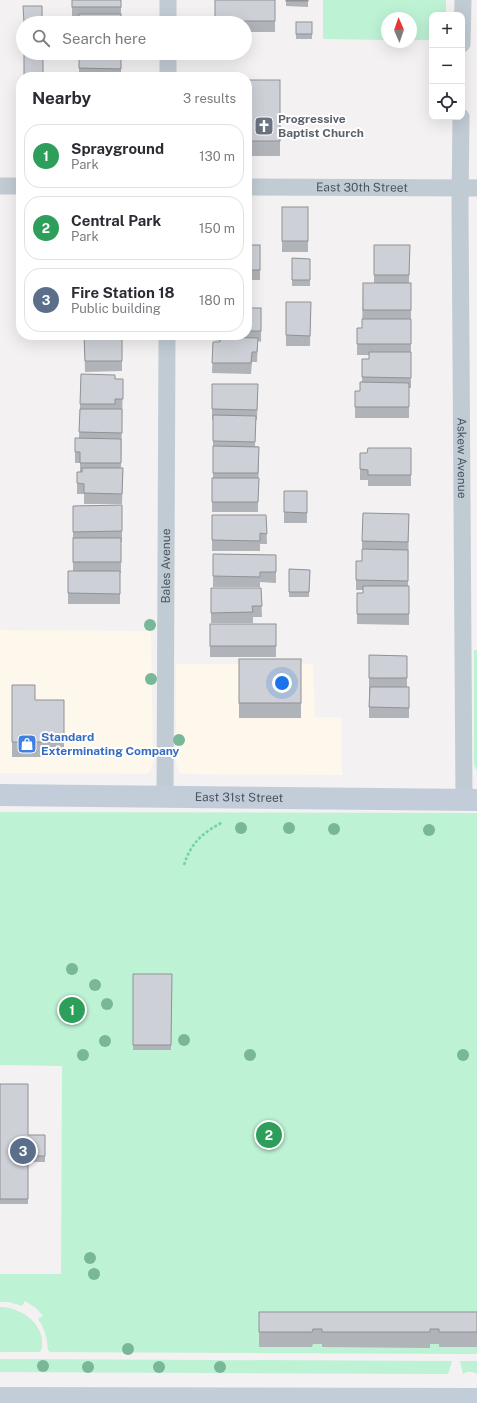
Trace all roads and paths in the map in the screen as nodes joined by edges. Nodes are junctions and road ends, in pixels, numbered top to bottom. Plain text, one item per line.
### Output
1 (168, 0) edge
2 (463, 0) edge
3 (463, 12) edge
4 (168, 16) edge
5 (168, 60) edge
6 (168, 72) edge
7 (461, 120) edge
8 (0, 186) edge
9 (16, 186) edge
10 (252, 187) edge
11 (460, 188) junction
12 (477, 188) edge
13 (167, 340) edge
14 (0, 795) edge
15 (165, 798) junction
16 (470, 800) edge
17 (223, 822) dead end
18 (184, 865) dead end
19 (0, 1398) edge
20 (477, 1399) edge

1 - 4 street
2 - 3 street
5 - 6 street
7 - 11 street, Askew Avenue
8 - 9 street
10 - 11 street, East 30th Street
11 - 12 street, East 30th Street
11 - 16 street, Askew Avenue
13 - 15 street, Bales Avenue
14 - 15 main road, East 31st Street
15 - 16 main road, East 31st Street
17 - 18 path
19 - 20 main road

